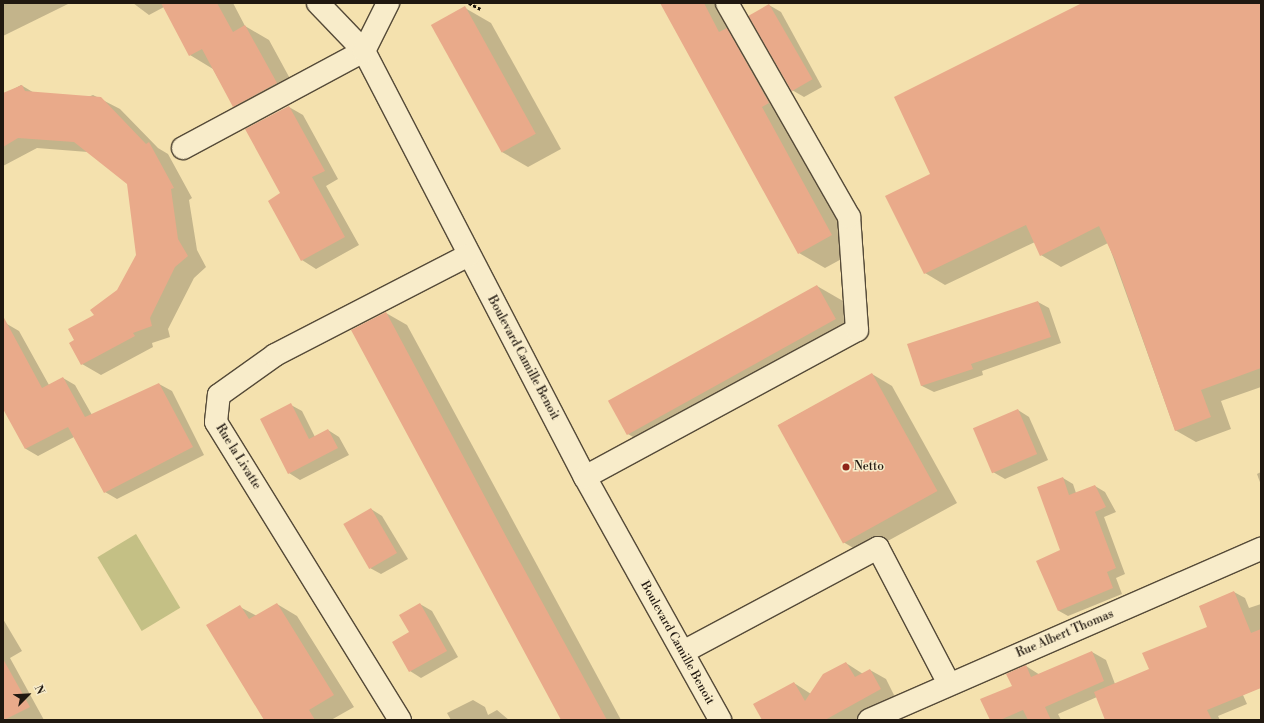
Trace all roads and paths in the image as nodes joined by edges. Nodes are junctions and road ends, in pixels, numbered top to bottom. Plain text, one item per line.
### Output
1 (318, 3) edge
2 (388, 3) edge
3 (468, 3) edge
4 (727, 3) edge
5 (481, 9) dead end
6 (364, 51) junction
7 (183, 148) dead end
8 (469, 255) junction
9 (585, 477) junction
10 (1261, 549) edge
11 (683, 652) junction
12 (949, 684) junction
13 (400, 720) edge
14 (720, 720) edge
15 (869, 720) edge

1 - 6 street, Boulevard Camille Benoit
2 - 6 street
3 - 5 path
4 - 9 street
6 - 7 street
6 - 8 street, Boulevard Camille Benoit
8 - 9 street, Boulevard Camille Benoit
8 - 13 street, Rue la Livatte
9 - 11 street, Boulevard Camille Benoit
10 - 12 street, Rue Albert Thomas
11 - 12 street
11 - 14 street, Boulevard Camille Benoit
12 - 15 street, Rue Albert Thomas

